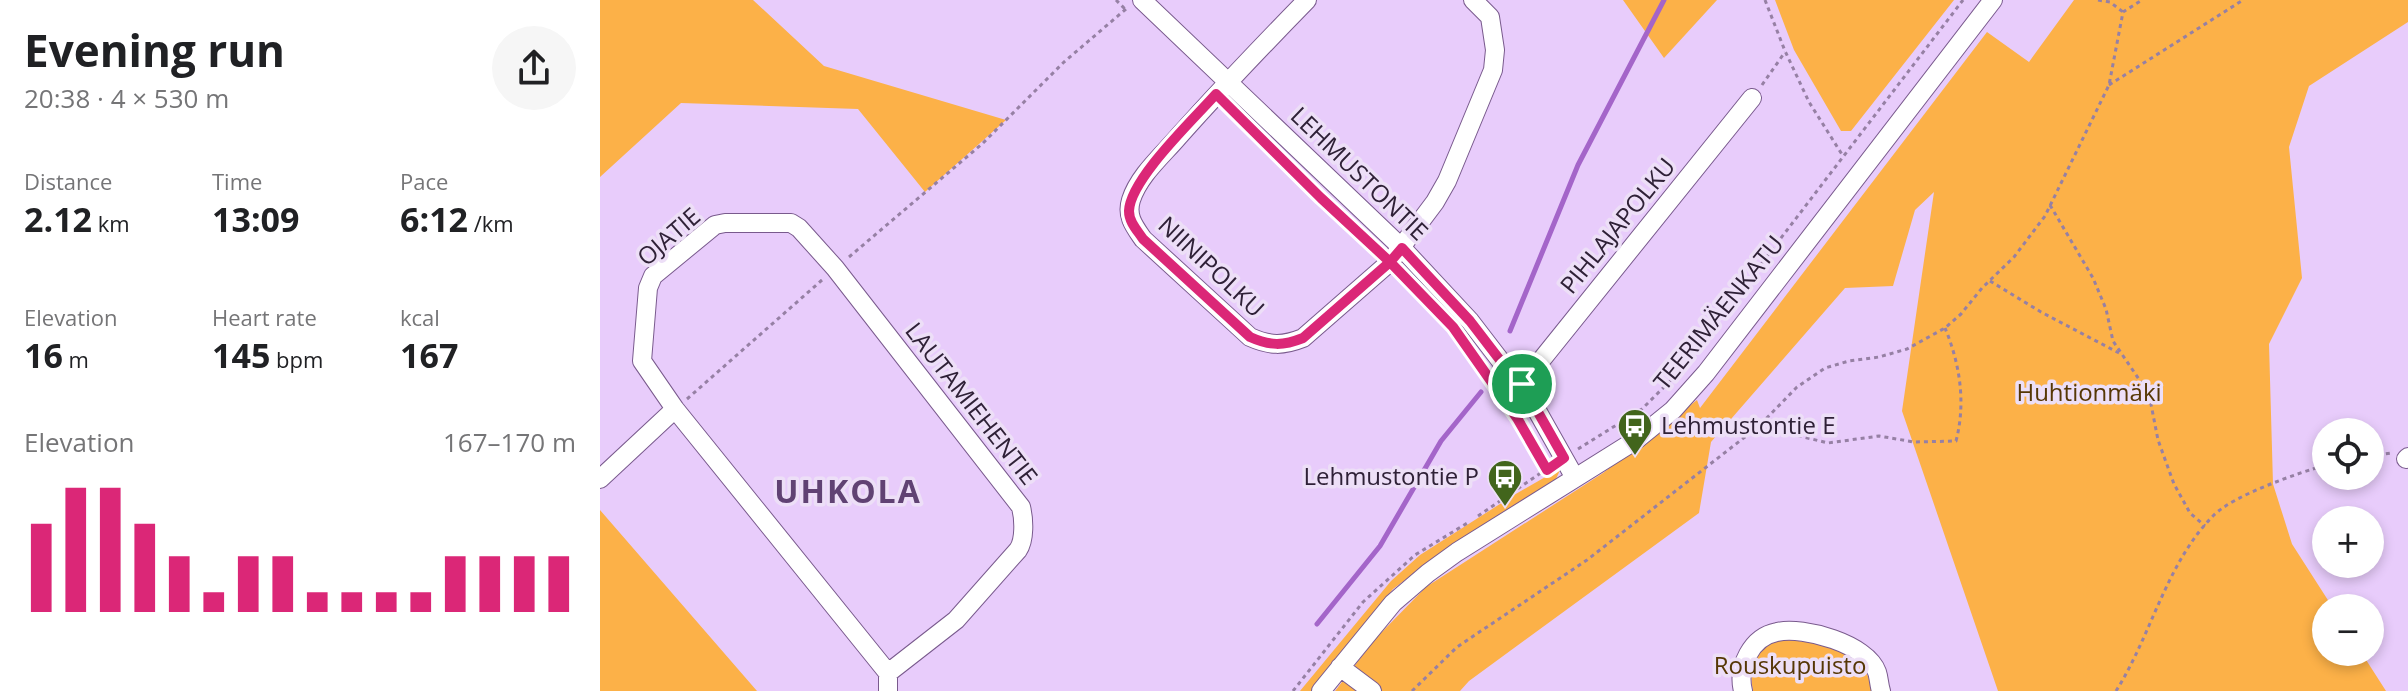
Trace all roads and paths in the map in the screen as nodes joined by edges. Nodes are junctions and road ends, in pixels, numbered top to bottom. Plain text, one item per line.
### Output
1 (1116, 0) edge
2 (1134, 0) edge
3 (1307, 0) edge
4 (1473, 0) edge
5 (1765, 0) edge
6 (1963, 0) edge
7 (1993, 0) edge
8 (2098, 0) edge
9 (2142, 0) edge
10 (2243, 0) edge
11 (1134, 5) edge
12 (2123, 12) junction
13 (1785, 51) junction
14 (1228, 82) junction
15 (2109, 85) junction
16 (1752, 98) joint
17 (1843, 156) junction
18 (1290, 167) dead end
19 (2050, 205) junction
20 (1367, 241) dead end
21 (1402, 248) junction
22 (835, 268) junction
23 (1990, 281) junction
24 (1945, 328) junction
25 (2121, 354) junction
26 (1486, 372) dead end
27 (1522, 384) junction
28 (672, 405) junction
29 (1759, 426) junction
30 (1564, 458) junction
31 (1547, 470) junction
32 (2312, 470) edge
33 (1575, 478) junction
34 (600, 479) edge
35 (2205, 526) junction
36 (1340, 667) junction
37 (888, 682) edge
38 (1293, 691) edge
39 (1321, 691) edge
40 (1372, 691) edge
41 (1412, 691) edge
42 (1743, 691) edge
43 (1881, 691) edge
44 (2116, 691) edge

1 - 11 path
2 - 11 path
3 - 14 street, NIINIPOLKU
4 - 21 street, NIINIPOLKU
5 - 13 path
6 - 17 path
7 - 33 street, TEERIMÄENKATU
8 - 12 path
9 - 12 path
10 - 15 path
11 - 14 street, LEHMUSTONTIE
11 - 22 path
12 - 15 path
13 - 16 path
13 - 17 path
14 - 21 street, LEHMUSTONTIE
14 - 21 street, NIINIPOLKU
15 - 19 path
16 - 27 street, PIHLAJAPOLKU
17 - 30 path
18 - 20 path
19 - 23 path
19 - 25 path
21 - 27 street, LEHMUSTONTIE
22 - 28 path
22 - 28 street, OJATIE
22 - 37 street, LAUTAMIEHENTIE
23 - 24 path
23 - 25 path
24 - 29 path
24 - 29 path
25 - 35 path
26 - 31 path
27 - 30 street, LEHMUSTONTIE
28 - 34 street
28 - 37 street, OJATIE
29 - 41 path
30 - 31 path
30 - 33 street, LEHMUSTONTIE
31 - 38 path
32 - 35 path
33 - 36 street, TEERIMÄENKATU
35 - 44 path
36 - 39 street, TEERIMÄENKATU
36 - 40 street
42 - 43 street

